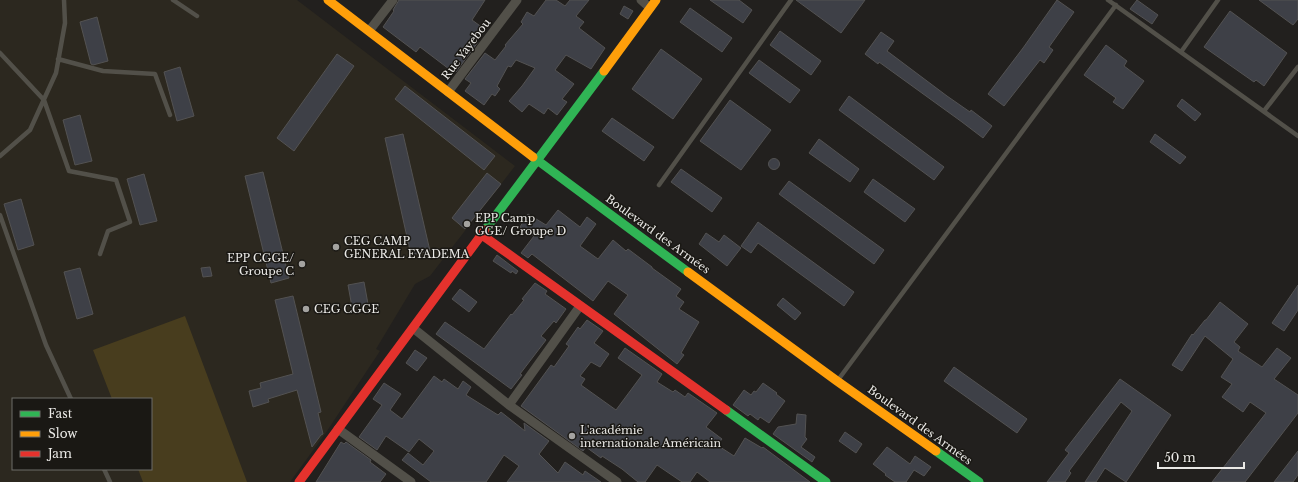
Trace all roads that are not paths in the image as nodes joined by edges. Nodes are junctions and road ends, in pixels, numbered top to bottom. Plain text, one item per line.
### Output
1 (64, 0) edge
2 (173, 0) edge
3 (328, 0) edge
4 (393, 0) edge
5 (517, 0) edge
6 (641, 0) edge
7 (791, 0) edge
8 (1108, 0) edge
9 (1218, 0) edge
10 (653, 4) edge
11 (1116, 5) junction
12 (197, 16) dead end
13 (369, 31) junction
14 (1181, 52) junction
15 (0, 54) edge
16 (58, 59) junction
17 (1298, 67) edge
18 (448, 92) junction
19 (44, 100) junction
20 (1264, 111) junction
21 (170, 116) dead end
22 (1298, 136) edge
23 (0, 156) edge
24 (537, 160) junction
25 (659, 185) dead end
26 (0, 215) edge
27 (482, 235) junction
28 (100, 254) dead end
29 (580, 306) junction
30 (413, 328) junction
31 (837, 381) junction
32 (71, 398) edge
33 (509, 405) junction
34 (338, 429) junction
35 (104, 470) edge
36 (110, 482) edge
37 (299, 482) edge
38 (411, 482) edge
39 (617, 482) edge
40 (826, 482) edge
41 (979, 482) edge

1 - 16 lane
2 - 12 lane
3 - 13 street, Boulevard des Armées
4 - 13 street
5 - 18 street, Rue Yayebou
6 - 10 street
7 - 25 lane
8 - 11 lane
9 - 14 lane
10 - 24 street
11 - 14 lane
11 - 31 lane
13 - 18 street, Boulevard des Armées
14 - 20 lane
15 - 19 lane
16 - 19 lane
16 - 21 lane
17 - 20 lane
18 - 24 street, Boulevard des Armées
19 - 23 lane
19 - 28 lane
20 - 22 lane
24 - 27 street
24 - 31 street, Boulevard des Armées
26 - 32 lane
27 - 29 street
27 - 30 street
29 - 33 street
29 - 40 street
30 - 33 street
30 - 34 street
31 - 41 street, Boulevard des Armées
33 - 39 street
34 - 37 street
34 - 38 street
35 - 36 lane

